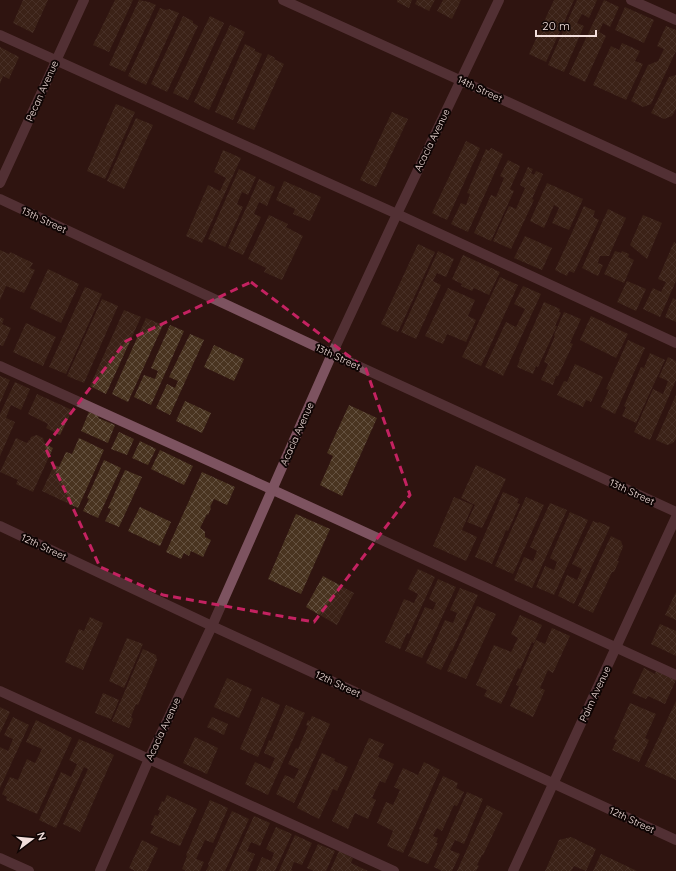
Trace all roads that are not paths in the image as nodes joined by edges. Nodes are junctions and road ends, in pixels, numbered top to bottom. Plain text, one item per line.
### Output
1 (84, 0) edge
2 (283, 0) edge
3 (499, 0) edge
4 (631, 0) edge
5 (676, 20) edge
6 (0, 35) edge
7 (56, 61) junction
8 (461, 80) junction
9 (676, 179) edge
10 (0, 183) edge
11 (0, 199) edge
12 (397, 214) junction
13 (676, 342) edge
14 (332, 354) junction
15 (0, 366) edge
16 (273, 490) junction
17 (676, 512) edge
18 (676, 517) edge
19 (0, 526) edge
20 (212, 626) junction
21 (616, 647) junction
22 (676, 675) edge
23 (0, 691) edge
24 (149, 759) junction
25 (553, 784) junction
26 (676, 840) edge
27 (0, 858) edge
28 (29, 871) edge
29 (100, 871) edge
30 (394, 871) edge
31 (513, 871) edge

1 - 7 street, Pecan Avenue
2 - 8 street, 14th Street
3 - 8 street, Acacia Avenue
4 - 5 street
6 - 7 street
7 - 10 street, Pecan Avenue
7 - 12 street
8 - 9 street, 14th Street
8 - 12 street, Acacia Avenue
11 - 14 street, 13th Street
12 - 13 street
12 - 14 street, Acacia Avenue
14 - 16 street, Acacia Avenue
14 - 17 street, 13th Street
15 - 16 street
16 - 20 street, Acacia Avenue
16 - 21 street
18 - 21 street, Palm Avenue
19 - 20 street, 12th Street
20 - 24 street, Acacia Avenue
20 - 25 street, 12th Street
21 - 22 street
21 - 25 street, Palm Avenue
23 - 24 street
24 - 29 street, Acacia Avenue
24 - 30 street
25 - 26 street, 12th Street
25 - 31 street, Palm Avenue
27 - 28 street

